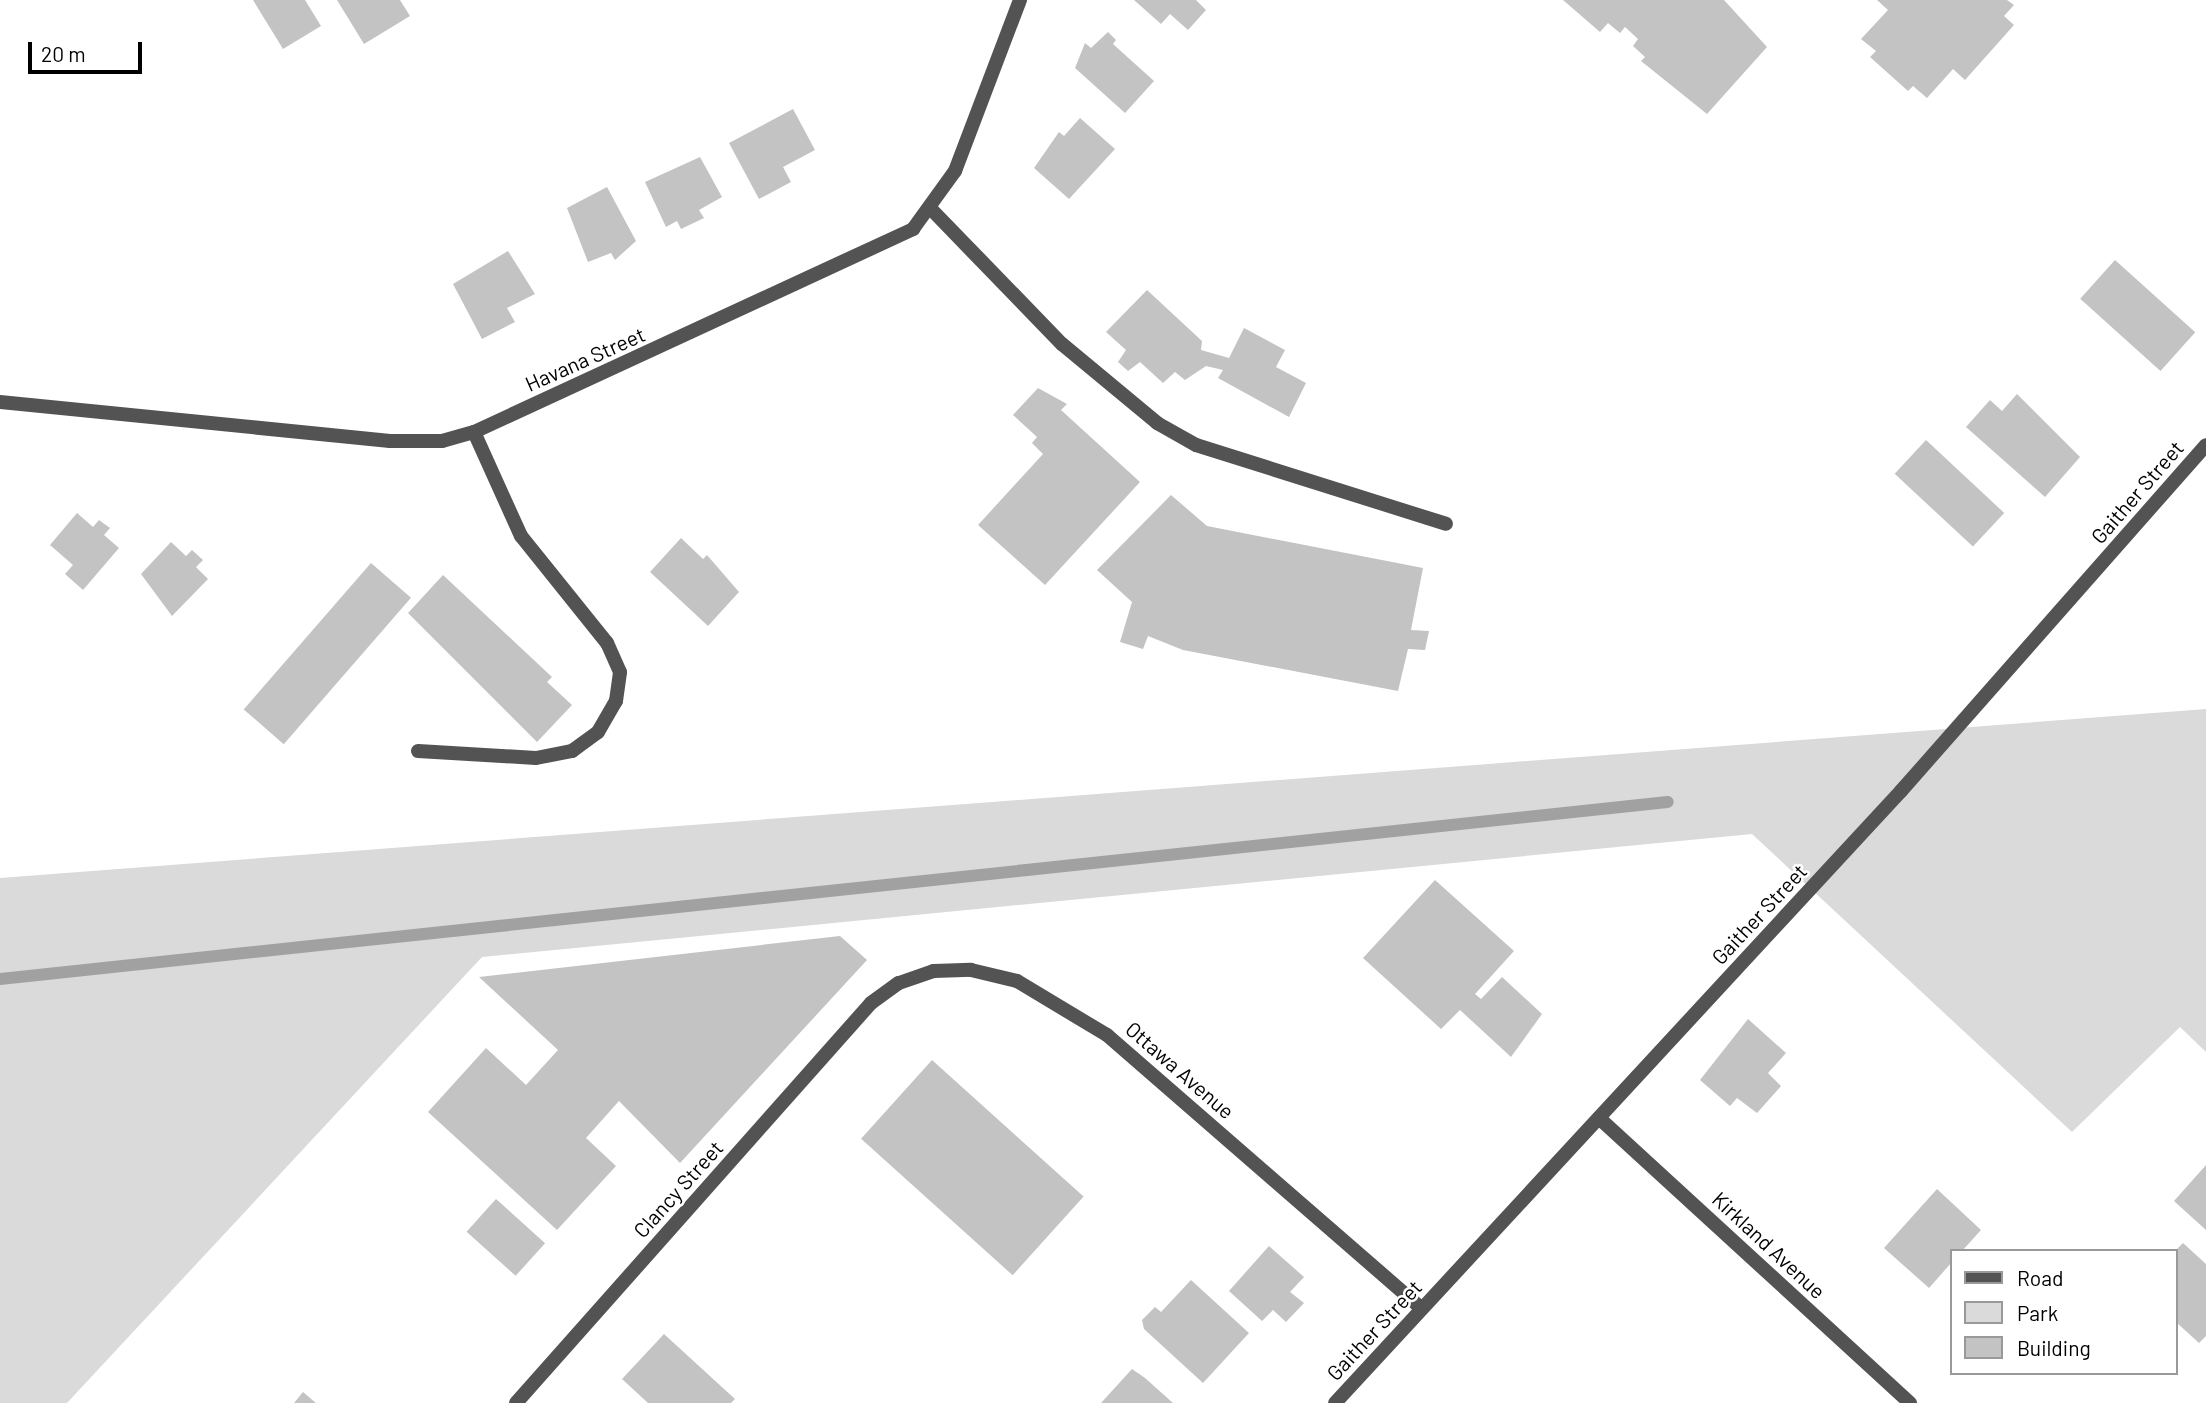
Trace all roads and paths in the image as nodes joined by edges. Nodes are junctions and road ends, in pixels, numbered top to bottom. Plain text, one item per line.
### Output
1 (1020, 0) edge
2 (932, 210) junction
3 (0, 402) edge
4 (474, 432) junction
5 (2206, 445) edge
6 (1446, 524) dead end
7 (418, 751) dead end
8 (871, 1003) joint
9 (1599, 1118) junction
10 (1422, 1308) junction
11 (516, 1403) edge
12 (1335, 1403) edge
13 (1910, 1403) edge

1 - 2 street, Havana Street
2 - 4 street, Havana Street
2 - 6 street
3 - 4 street, Havana Street
4 - 7 street
5 - 9 street, Gaither Street
8 - 10 street, Ottawa Avenue
8 - 11 street, Clancy Street
9 - 10 street, Gaither Street
9 - 13 street, Kirkland Avenue
10 - 12 street, Gaither Street

